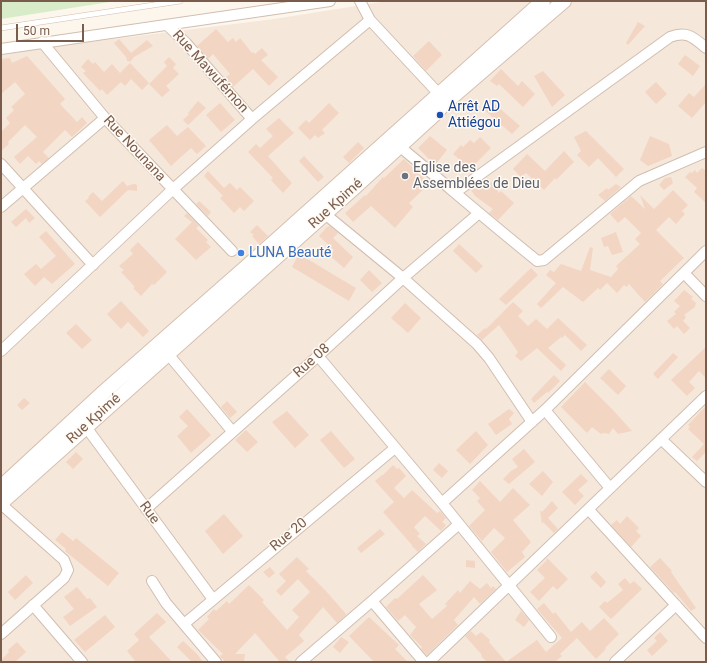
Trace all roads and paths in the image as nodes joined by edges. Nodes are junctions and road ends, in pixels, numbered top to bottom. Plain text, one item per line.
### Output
1 (180, 1) edge
2 (330, 1) edge
3 (360, 1) edge
4 (543, 1) edge
5 (564, 1) edge
6 (370, 20) junction
7 (167, 25) junction
8 (1, 28) edge
9 (42, 42) junction
10 (706, 48) edge
11 (1, 49) edge
12 (439, 94) junction
13 (105, 118) junction
14 (252, 119) junction
15 (398, 146) junction
16 (706, 152) edge
17 (1, 164) edge
18 (23, 187) junction
19 (172, 190) junction
20 (456, 192) junction
21 (1, 207) edge
22 (325, 214) junction
23 (478, 214) junction
24 (232, 251) dead end
25 (706, 251) edge
26 (93, 265) junction
27 (684, 273) junction
28 (403, 278) junction
29 (706, 296) edge
30 (1, 351) edge
31 (168, 354) junction
32 (318, 356) junction
33 (706, 396) edge
34 (545, 410) junction
35 (532, 422) junction
36 (86, 427) junction
37 (232, 431) junction
38 (661, 439) junction
39 (395, 448) junction
40 (706, 482) edge
41 (1, 487) edge
42 (610, 488) junction
43 (442, 503) junction
44 (1, 504) edge
45 (146, 509) junction
46 (589, 510) junction
47 (459, 524) junction
48 (152, 581) dead end
49 (508, 586) junction
50 (212, 598) junction
51 (372, 601) junction
52 (33, 605) junction
53 (676, 605) junction
54 (184, 624) junction
55 (1, 634) edge
56 (551, 637) dead end
57 (706, 638) edge
58 (82, 662) edge
59 (216, 662) edge
60 (301, 662) edge
61 (424, 662) edge
62 (429, 662) edge
63 (615, 662) edge

1 - 8 lane
2 - 7 street
3 - 6 street
4 - 12 main road, Rue Kpimé
5 - 15 main road, Rue Kpimé
6 - 12 street
6 - 14 street
7 - 9 street
7 - 14 street, Rue Mawufémon
9 - 11 street
9 - 13 street, Rue Nounana
10 - 20 street
12 - 41 main road, Rue Kpimé
13 - 18 street
13 - 19 street, Rue Nounana
14 - 19 street
15 - 20 street
15 - 22 main road, Rue Kpimé
16 - 23 street
17 - 18 street
18 - 21 street
18 - 26 street
19 - 24 street, Rue Nounana
19 - 26 street
20 - 23 street
22 - 28 street
22 - 31 main road, Rue Kpimé
23 - 28 street, Rue 08
25 - 27 street
26 - 30 street
27 - 29 street
27 - 34 street
28 - 32 street, Rue 08
28 - 35 street
31 - 36 main road, Rue Kpimé
31 - 37 street
32 - 37 street, Rue 08
32 - 39 street
33 - 38 street
34 - 35 street
34 - 42 street
35 - 43 street
36 - 44 main road, Rue Kpimé
36 - 45 street, Rue
37 - 45 street, Rue 08
38 - 40 street
38 - 42 street
39 - 43 street
39 - 50 street, Rue 20
42 - 46 street
43 - 47 street
44 - 52 street
45 - 50 street, Rue
46 - 49 street
46 - 53 street
47 - 49 street
47 - 51 street
48 - 54 street
49 - 56 street
49 - 62 street
50 - 54 street, Rue 20
51 - 60 street
51 - 61 street
52 - 55 street
52 - 58 street
53 - 57 street
53 - 63 street
54 - 59 street

